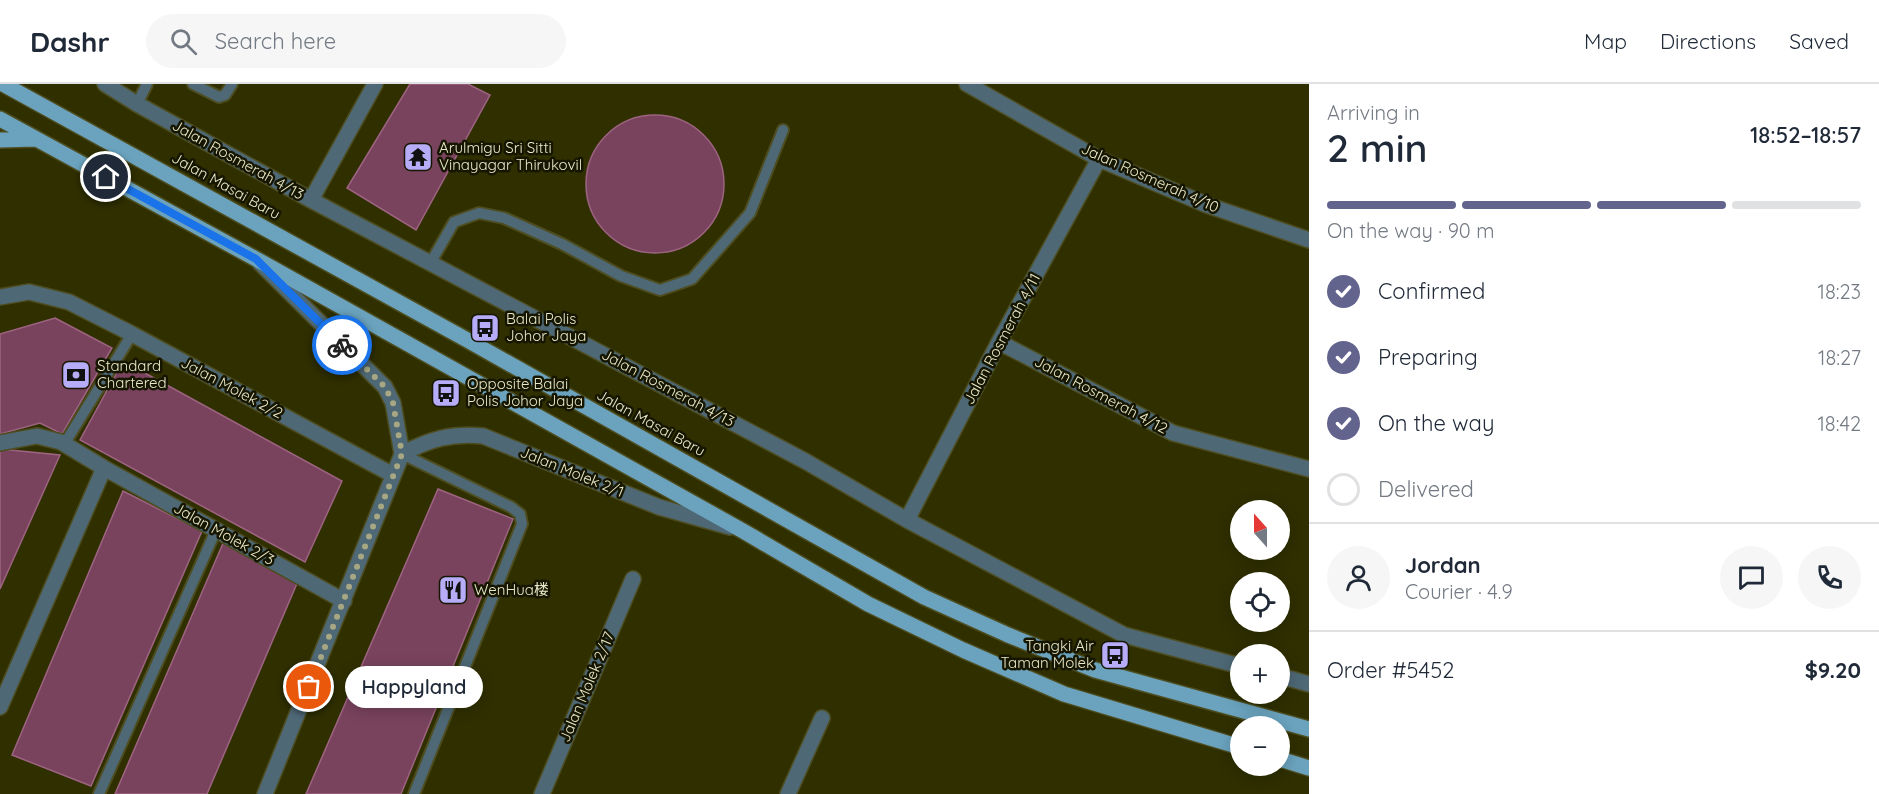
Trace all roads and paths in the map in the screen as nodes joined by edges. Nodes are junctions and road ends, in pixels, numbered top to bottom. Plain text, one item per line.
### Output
1 (3, 84) edge
2 (18, 84) edge
3 (105, 84) edge
4 (147, 84) edge
5 (193, 84) edge
6 (232, 84) edge
7 (375, 84) edge
8 (967, 84) edge
9 (138, 104) junction
10 (42, 105) junction
11 (0, 119) edge
12 (783, 130) dead end
13 (35, 139) junction
14 (0, 140) edge
15 (1099, 159) junction
16 (311, 200) junction
17 (1309, 240) edge
18 (256, 259) junction
19 (431, 262) junction
20 (0, 297) edge
21 (132, 334) junction
22 (999, 342) junction
23 (0, 443) edge
24 (65, 443) junction
25 (402, 454) junction
26 (104, 468) junction
27 (1309, 469) edge
28 (393, 475) junction
29 (907, 520) junction
30 (216, 530) junction
31 (743, 531) junction
32 (633, 579) dead end
33 (344, 601) junction
34 (1230, 663) edge
35 (1290, 679) edge
36 (1309, 684) edge
37 (0, 707) edge
38 (822, 718) dead end
39 (1309, 729) edge
40 (1230, 744) edge
41 (1290, 762) edge
42 (1309, 768) edge
43 (99, 794) edge
44 (265, 794) edge
45 (414, 794) edge
46 (542, 794) edge
47 (789, 794) edge

1 - 10 main road, Jalan Masai Baru
2 - 10 main road
3 - 9 street, Jalan Rosmerah 4/13
4 - 9 lane
5 - 6 lane
7 - 16 street
8 - 15 street, Jalan Rosmerah 4/10
9 - 16 street, Jalan Rosmerah 4/13
10 - 39 main road, Jalan Masai Baru
11 - 13 main road
12 - 19 lane
13 - 14 main road
13 - 18 main road
15 - 17 street, Jalan Rosmerah 4/10
15 - 22 street, Jalan Rosmerah 4/11
16 - 19 street, Jalan Rosmerah 4/13
18 - 25 street
18 - 31 main road
19 - 29 street, Jalan Rosmerah 4/13
20 - 21 street, Jalan Molek 2/2
21 - 24 lane
21 - 28 street, Jalan Molek 2/2
22 - 27 street, Jalan Rosmerah 4/12
22 - 29 street, Jalan Rosmerah 4/11
23 - 24 street, Jalan Molek 2/3
24 - 26 street, Jalan Molek 2/3
25 - 28 street
25 - 31 street, Jalan Molek 2/1
25 - 45 lane
26 - 30 street, Jalan Molek 2/3
26 - 37 street
28 - 33 street
29 - 34 street, Jalan Rosmerah 4/13
30 - 33 street, Jalan Molek 2/3
30 - 43 lane
31 - 40 main road
32 - 46 street, Jalan Molek 2/17
33 - 44 street
35 - 36 street
38 - 47 street
41 - 42 main road

